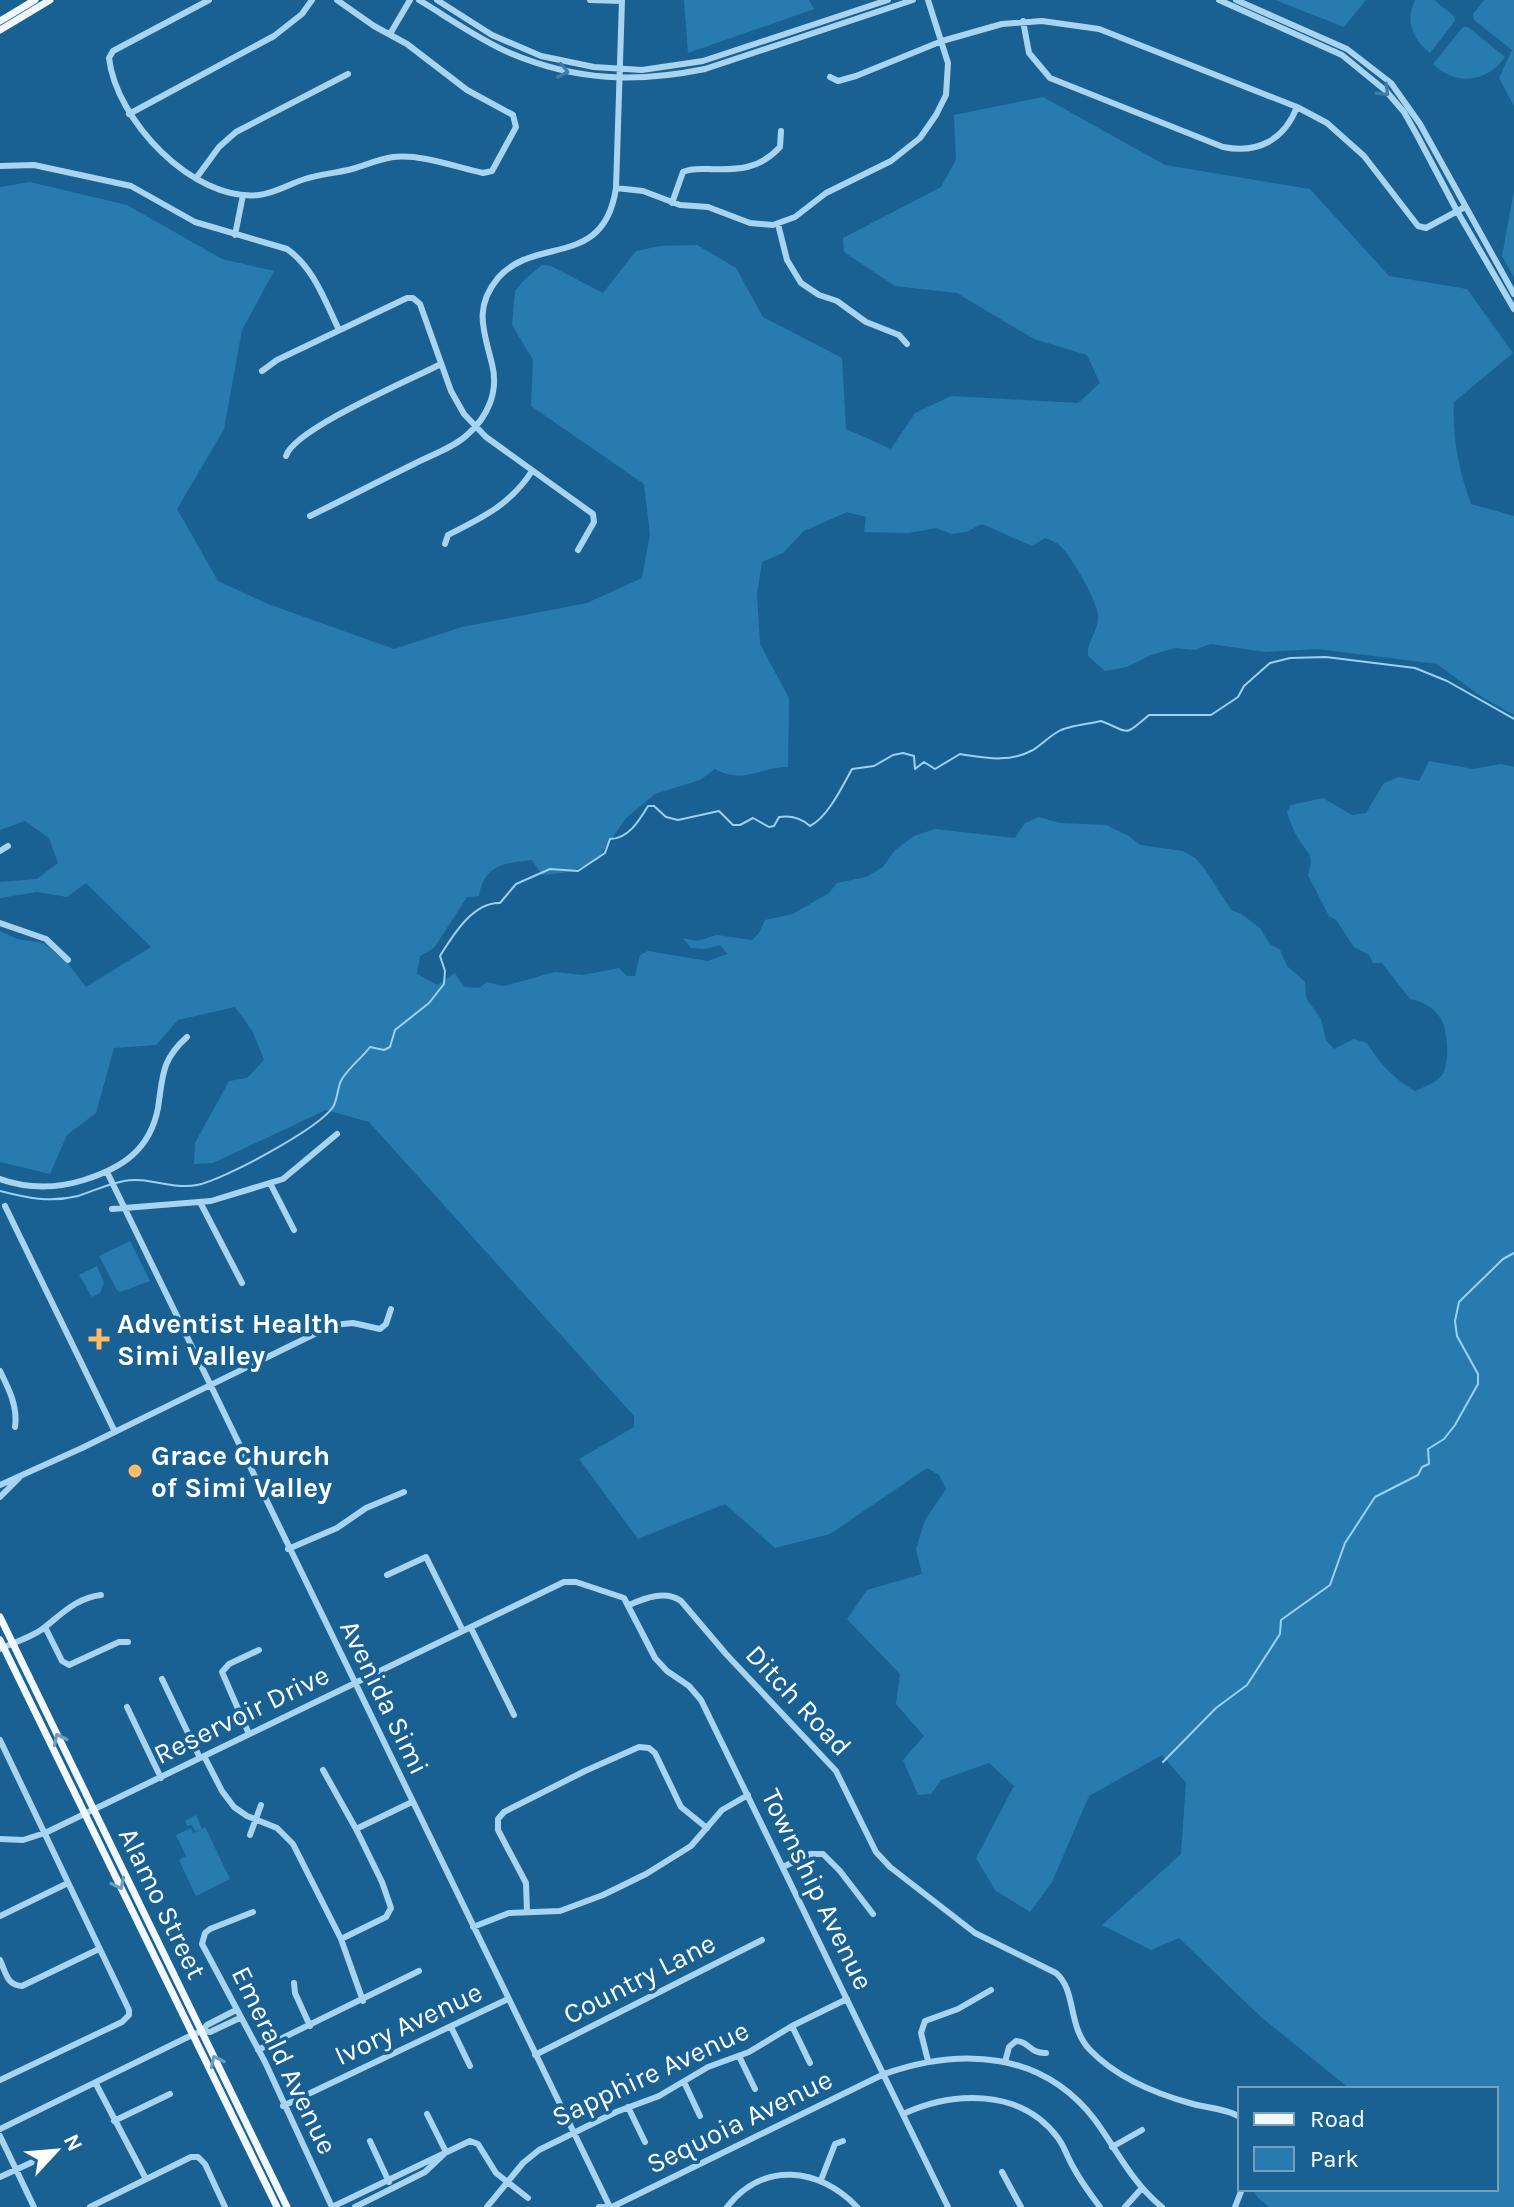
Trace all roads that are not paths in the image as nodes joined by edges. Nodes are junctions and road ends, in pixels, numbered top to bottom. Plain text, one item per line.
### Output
1 (35, 0) edge
2 (50, 0) edge
3 (209, 0) edge
4 (312, 0) edge
5 (337, 0) edge
6 (410, 0) edge
7 (419, 0) edge
8 (437, 0) edge
9 (590, 0) edge
10 (622, 0) edge
11 (888, 0) edge
12 (913, 0) edge
13 (928, 0) edge
14 (1219, 0) edge
15 (1236, 0) edge
16 (0, 21) edge
17 (1023, 21) junction
18 (0, 30) edge
19 (390, 34) junction
20 (942, 41) junction
21 (619, 68) junction
22 (348, 74) dead end
23 (830, 77) dead end
24 (618, 79) junction
25 (1297, 107) junction
26 (129, 114) junction
27 (781, 131) dead end
28 (0, 166) edge
29 (197, 177) junction
30 (616, 188) junction
31 (243, 195) junction
32 (672, 203) junction
33 (1465, 207) junction
34 (1457, 211) junction
35 (778, 224) junction
36 (235, 235) junction
37 (1514, 294) edge
38 (1514, 309) edge
39 (339, 330) junction
40 (907, 344) dead end
41 (441, 364) junction
42 (262, 371) dead end
43 (475, 427) junction
44 (286, 456) dead end
45 (532, 471) junction
46 (310, 516) dead end
47 (445, 544) dead end
48 (578, 550) dead end
49 (8, 846) dead end
50 (0, 851) edge
51 (0, 923) edge
52 (68, 960) dead end
53 (187, 1037) dead end
54 (337, 1134) dead end
55 (107, 1173) junction
56 (0, 1179) edge
57 (270, 1183) junction
58 (200, 1202) junction
59 (5, 1206) dead end
60 (121, 1206) junction
61 (112, 1209) dead end
62 (294, 1230) dead end
63 (242, 1283) dead end
64 (391, 1309) dead end
65 (0, 1371) edge
66 (209, 1386) junction
67 (15, 1427) dead end
68 (115, 1432) junction
69 (21, 1476) junction
70 (0, 1485) edge
71 (404, 1492) dead end
72 (0, 1497) edge
73 (288, 1549) junction
74 (387, 1575) dead end
75 (101, 1595) dead end
76 (629, 1605) junction
77 (0, 1617) edge
78 (45, 1627) junction
79 (471, 1628) junction
80 (463, 1631) junction
81 (128, 1642) dead end
82 (13, 1644) junction
83 (1, 1646) edge
84 (259, 1650) dead end
85 (162, 1679) dead end
86 (354, 1683) junction
87 (127, 1707) dead end
88 (514, 1715) dead end
89 (249, 1734) junction
90 (0, 1740) edge
91 (202, 1757) junction
92 (323, 1770) dead end
93 (161, 1778) junction
94 (748, 1795) junction
95 (412, 1802) junction
96 (261, 1805) dead end
97 (93, 1810) junction
98 (84, 1814) junction
99 (255, 1820) junction
100 (707, 1828) junction
101 (356, 1829) junction
102 (45, 1833) junction
103 (250, 1835) dead end
104 (0, 1839) edge
105 (783, 1867) junction
106 (68, 1883) junction
107 (253, 1912) dead end
108 (527, 1912) junction
109 (873, 1914) dead end
110 (0, 1916) edge
111 (473, 1927) junction
112 (341, 1939) junction
113 (762, 1940) dead end
114 (99, 1949) junction
115 (0, 1960) edge
116 (419, 1971) dead end
117 (294, 1983) dead end
118 (991, 1990) dead end
119 (508, 1999) junction
120 (847, 1999) junction
121 (363, 2001) junction
122 (238, 2014) junction
123 (310, 2026) junction
124 (792, 2026) junction
125 (451, 2027) junction
126 (202, 2031) junction
127 (192, 2035) junction
128 (258, 2050) junction
129 (1046, 2053) dead end
130 (535, 2055) junction
131 (739, 2056) junction
132 (928, 2061) junction
133 (1005, 2062) junction
134 (810, 2063) dead end
135 (470, 2066) dead end
136 (884, 2074) junction
137 (0, 2080) edge
138 (684, 2082) junction
139 (96, 2084) junction
140 (755, 2089) dead end
141 (170, 2094) dead end
142 (283, 2106) junction
143 (628, 2107) junction
144 (427, 2114) dead end
145 (903, 2114) junction
146 (700, 2116) dead end
147 (1238, 2116) edge
148 (114, 2121) junction
149 (0, 2129) edge
150 (1142, 2130) dead end
151 (573, 2133) junction
152 (0, 2136) edge
153 (370, 2141) dead end
154 (843, 2141) dead end
155 (645, 2142) dead end
156 (1112, 2147) junction
157 (446, 2152) junction
158 (52, 2153) dead end
159 (16, 2169) junction
160 (1002, 2172) dead end
161 (0, 2177) edge
162 (146, 2179) junction
163 (389, 2180) junction
164 (821, 2180) junction
165 (507, 2182) junction
166 (393, 2188) junction
167 (1142, 2188) junction
168 (528, 2198) dead end
169 (34, 2207) edge
170 (90, 2207) edge
171 (225, 2207) edge
172 (277, 2207) edge
173 (287, 2207) edge
174 (332, 2207) edge
175 (355, 2207) edge
176 (487, 2207) edge
177 (607, 2207) edge
178 (727, 2207) edge
179 (857, 2207) edge
180 (948, 2207) edge
181 (1021, 2207) edge
182 (1100, 2207) edge
183 (1125, 2207) edge
184 (1162, 2207) edge

1 - 16 main road
2 - 18 main road
3 - 26 street
4 - 26 street
5 - 19 street
6 - 19 street
7 -> 24 street
8 - 21 street
9 - 10 street
10 - 21 street
11 - 21 street
12 - 24 street
13 - 20 street
14 -> 34 street
15 - 33 street
17 - 20 street
17 - 25 street
17 - 25 street
19 - 31 street
20 - 23 street
20 - 35 street
21 - 24 street
22 - 29 street
24 - 30 street
25 - 34 street
26 - 29 street
27 - 32 street
28 - 36 street
29 - 31 street
30 - 32 street
30 - 43 street
31 - 36 street
32 - 35 street
33 - 34 street
33 - 37 street
34 - 38 street
35 - 40 street
36 - 39 street
39 - 41 street
39 - 42 street
41 - 43 street
41 - 44 street
43 - 45 street
43 - 46 street
45 - 47 street
45 - 48 street
49 - 50 street
51 - 52 street
53 - 55 street
54 - 57 street
55 - 56 street
55 - 60 street, Avenida Simi
57 - 58 street
57 - 62 street
58 - 60 street
58 - 63 street
59 - 68 street
60 - 61 street
60 - 66 street, Avenida Simi
64 - 66 street
65 - 67 street
66 - 68 street
66 - 73 street, Avenida Simi
68 - 69 street
69 - 70 street
69 - 72 street
71 - 73 street
73 - 86 street, Avenida Simi
74 - 80 street
75 - 78 street
76 - 79 street, Reservoir Drive
76 - 94 street, Township Avenue
76 - 147 street, Ditch Road
77 - 82 main road, Alamo Street
78 - 81 street
78 - 82 street
79 - 80 street, Reservoir Drive
79 - 88 street
80 - 86 street, Reservoir Drive
82 - 83 street
97 -> 82 main road, Alamo Street
83 - 98 main road, Alamo Street
84 - 89 street
85 - 91 street
86 - 89 street, Reservoir Drive
86 - 95 street, Avenida Simi
87 - 93 street
89 - 91 street, Reservoir Drive
90 - 102 street
91 - 93 street, Reservoir Drive
91 - 99 street
92 - 101 street
93 - 97 street, Reservoir Drive
94 - 100 street
94 - 105 street, Township Avenue
95 - 101 street
95 - 111 street, Avenida Simi
96 - 99 street
97 - 98 street, Reservoir Drive
97 - 126 main road, Alamo Street
98 - 102 street, Reservoir Drive
98 -> 127 main road, Alamo Street
99 - 103 street
99 - 112 street
100 - 108 street
100 - 108 street
101 - 112 street
102 - 104 street, Reservoir Drive
102 - 106 street
105 - 109 street
105 - 120 street, Township Avenue
106 - 110 street
106 - 114 street
107 - 122 street, Emerald Avenue
108 - 111 street
111 - 119 street, Avenida Simi
112 - 121 street
113 - 130 street, Country Lane
114 - 115 street
114 - 137 street
116 - 121 street
117 - 123 street
118 - 132 street
119 - 125 street, Ivory Avenue
119 - 130 street, Avenida Simi
120 - 124 street, Sapphire Avenue
120 - 136 street, Township Avenue
121 - 123 street
122 - 126 street
122 - 128 street, Emerald Avenue
123 - 128 street
124 - 131 street, Sapphire Avenue
124 - 134 street
125 - 135 street
125 - 142 street, Ivory Avenue
126 - 127 street
173 -> 126 main road, Alamo Street
127 - 139 street
127 - 172 main road, Alamo Street
128 - 142 street, Emerald Avenue
129 - 133 street
130 - 151 street, Avenida Simi
131 - 138 street, Sapphire Avenue
131 - 140 street
132 - 133 street, Sequoia Avenue
132 - 136 street, Sequoia Avenue
133 - 156 street, Sequoia Avenue
136 - 145 street, Township Avenue
136 - 177 street, Sequoia Avenue
138 - 143 street, Sapphire Avenue
138 - 146 street
139 - 148 street
139 - 149 street
141 - 148 street
142 - 174 street, Emerald Avenue
143 - 151 street, Sapphire Avenue
143 - 155 street
144 - 157 street
145 - 180 street, Township Avenue
145 - 182 street
148 - 162 street
150 - 156 street
151 - 165 street, Sapphire Avenue
151 - 177 street, Avenida Simi
152 - 159 street
153 - 163 street
154 - 164 street
156 - 167 street, Sequoia Avenue
157 - 163 street
157 - 165 street
157 - 166 street
158 - 159 street
159 - 161 street
159 - 169 street
160 - 181 street
162 - 170 street
162 - 171 street
163 - 166 street
163 - 174 street
164 - 178 street
164 - 179 street
165 - 168 street
165 - 176 street, Sapphire Avenue
166 - 175 street
167 - 183 street
167 - 184 street, Sequoia Avenue

